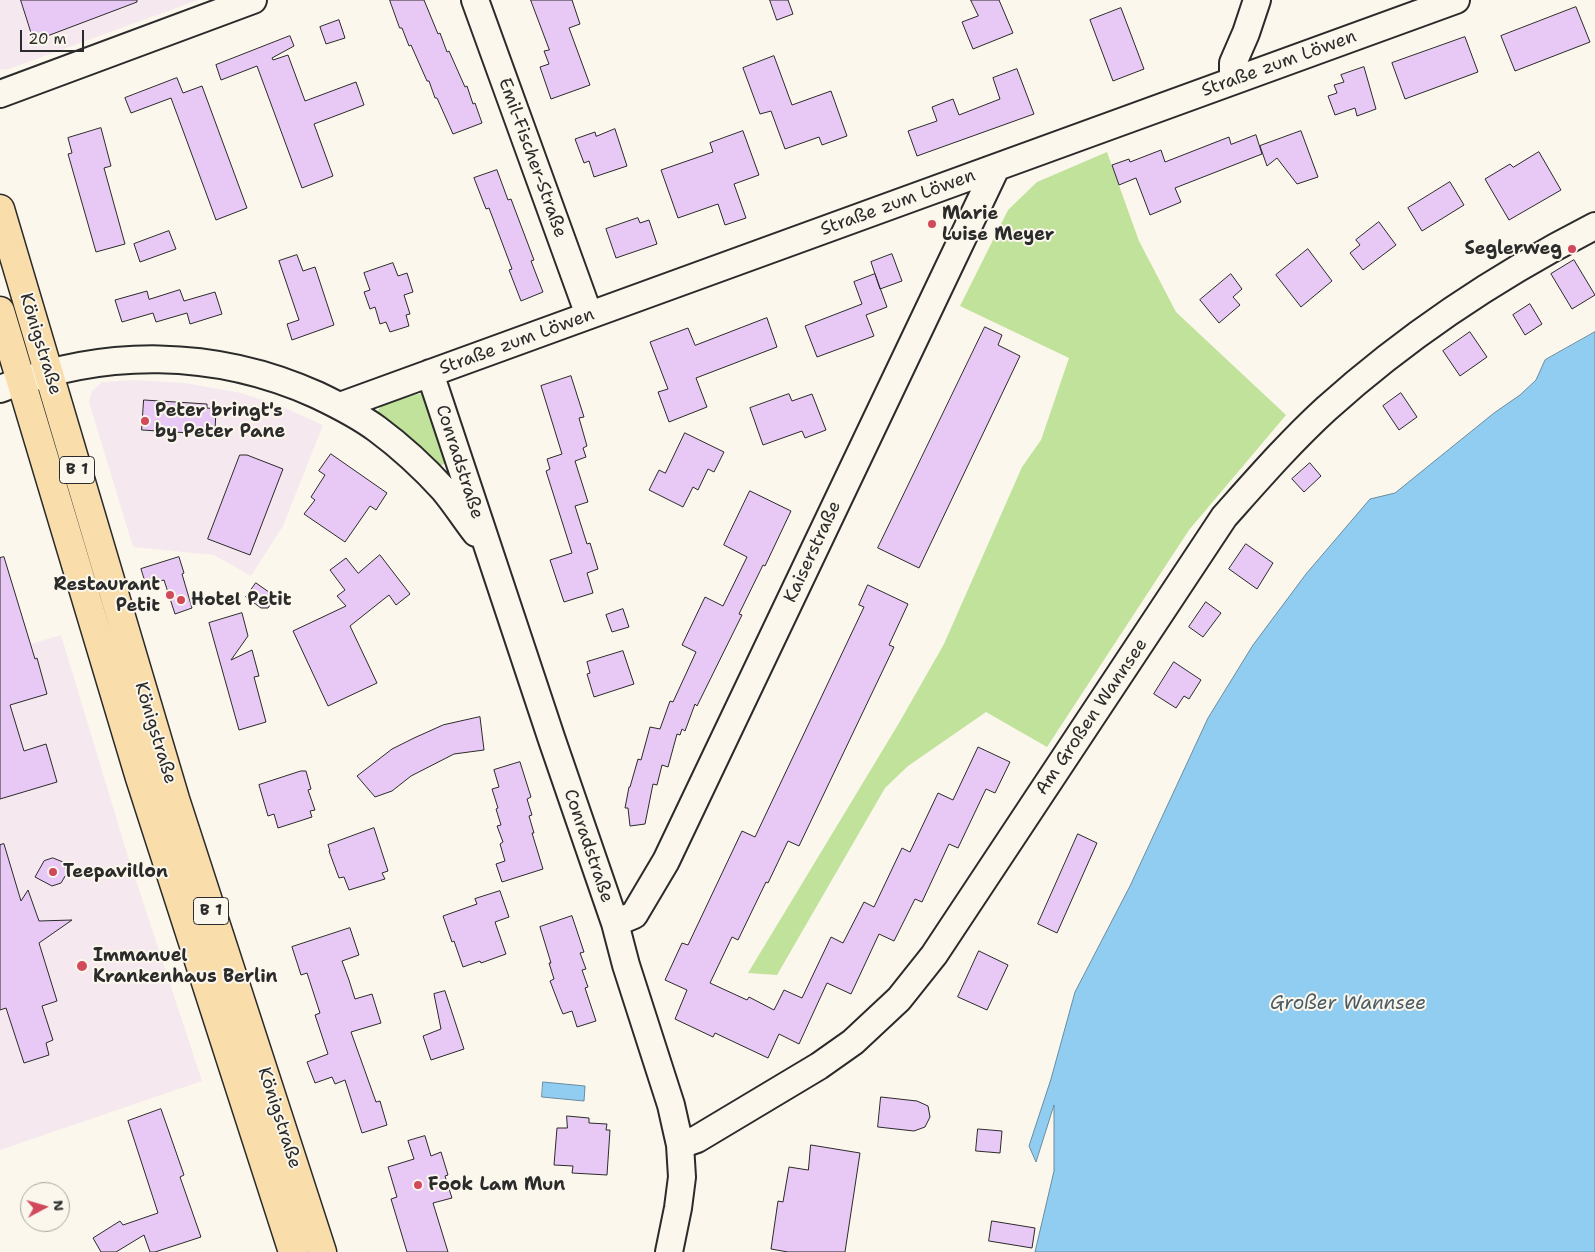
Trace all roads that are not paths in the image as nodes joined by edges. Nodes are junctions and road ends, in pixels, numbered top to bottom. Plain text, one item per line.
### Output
1 (253, 0) edge
2 (475, 0) edge
3 (1257, 0) edge
4 (1456, 0) edge
5 (1233, 80) junction
6 (0, 94) edge
7 (996, 168) junction
8 (0, 209) edge
9 (1595, 226) edge
10 (0, 310) edge
11 (589, 315) junction
12 (49, 372) junction
13 (430, 373) junction
14 (10, 385) edge
15 (340, 406) junction
16 (489, 550) junction
17 (615, 923) junction
18 (680, 1145) junction
19 (293, 1252) edge
20 (322, 1252) edge
21 (669, 1252) edge

1 - 6 street
2 - 11 street, Emil-Fischer-Straße
3 - 5 street
4 - 5 street, Straße zum Löwen
5 - 7 street, Straße zum Löwen
7 - 11 street, Straße zum Löwen
7 - 17 street, Kaiserstraße
8 - 12 main road, Königstraße / B 1
9 - 18 street, Am Großen Wannsee
10 - 14 main road, Königstraße / B 1
11 - 13 street, Straße zum Löwen
12 - 14 street, Conradstraße
12 - 15 street, Conradstraße
12 - 20 main road, Königstraße / B 1
13 - 15 street, Straße zum Löwen
13 - 16 street, Conradstraße
14 - 19 main road, Königstraße / B 1
15 - 16 street, Conradstraße
16 - 17 street, Conradstraße
17 - 18 street, Conradstraße
18 - 21 street

